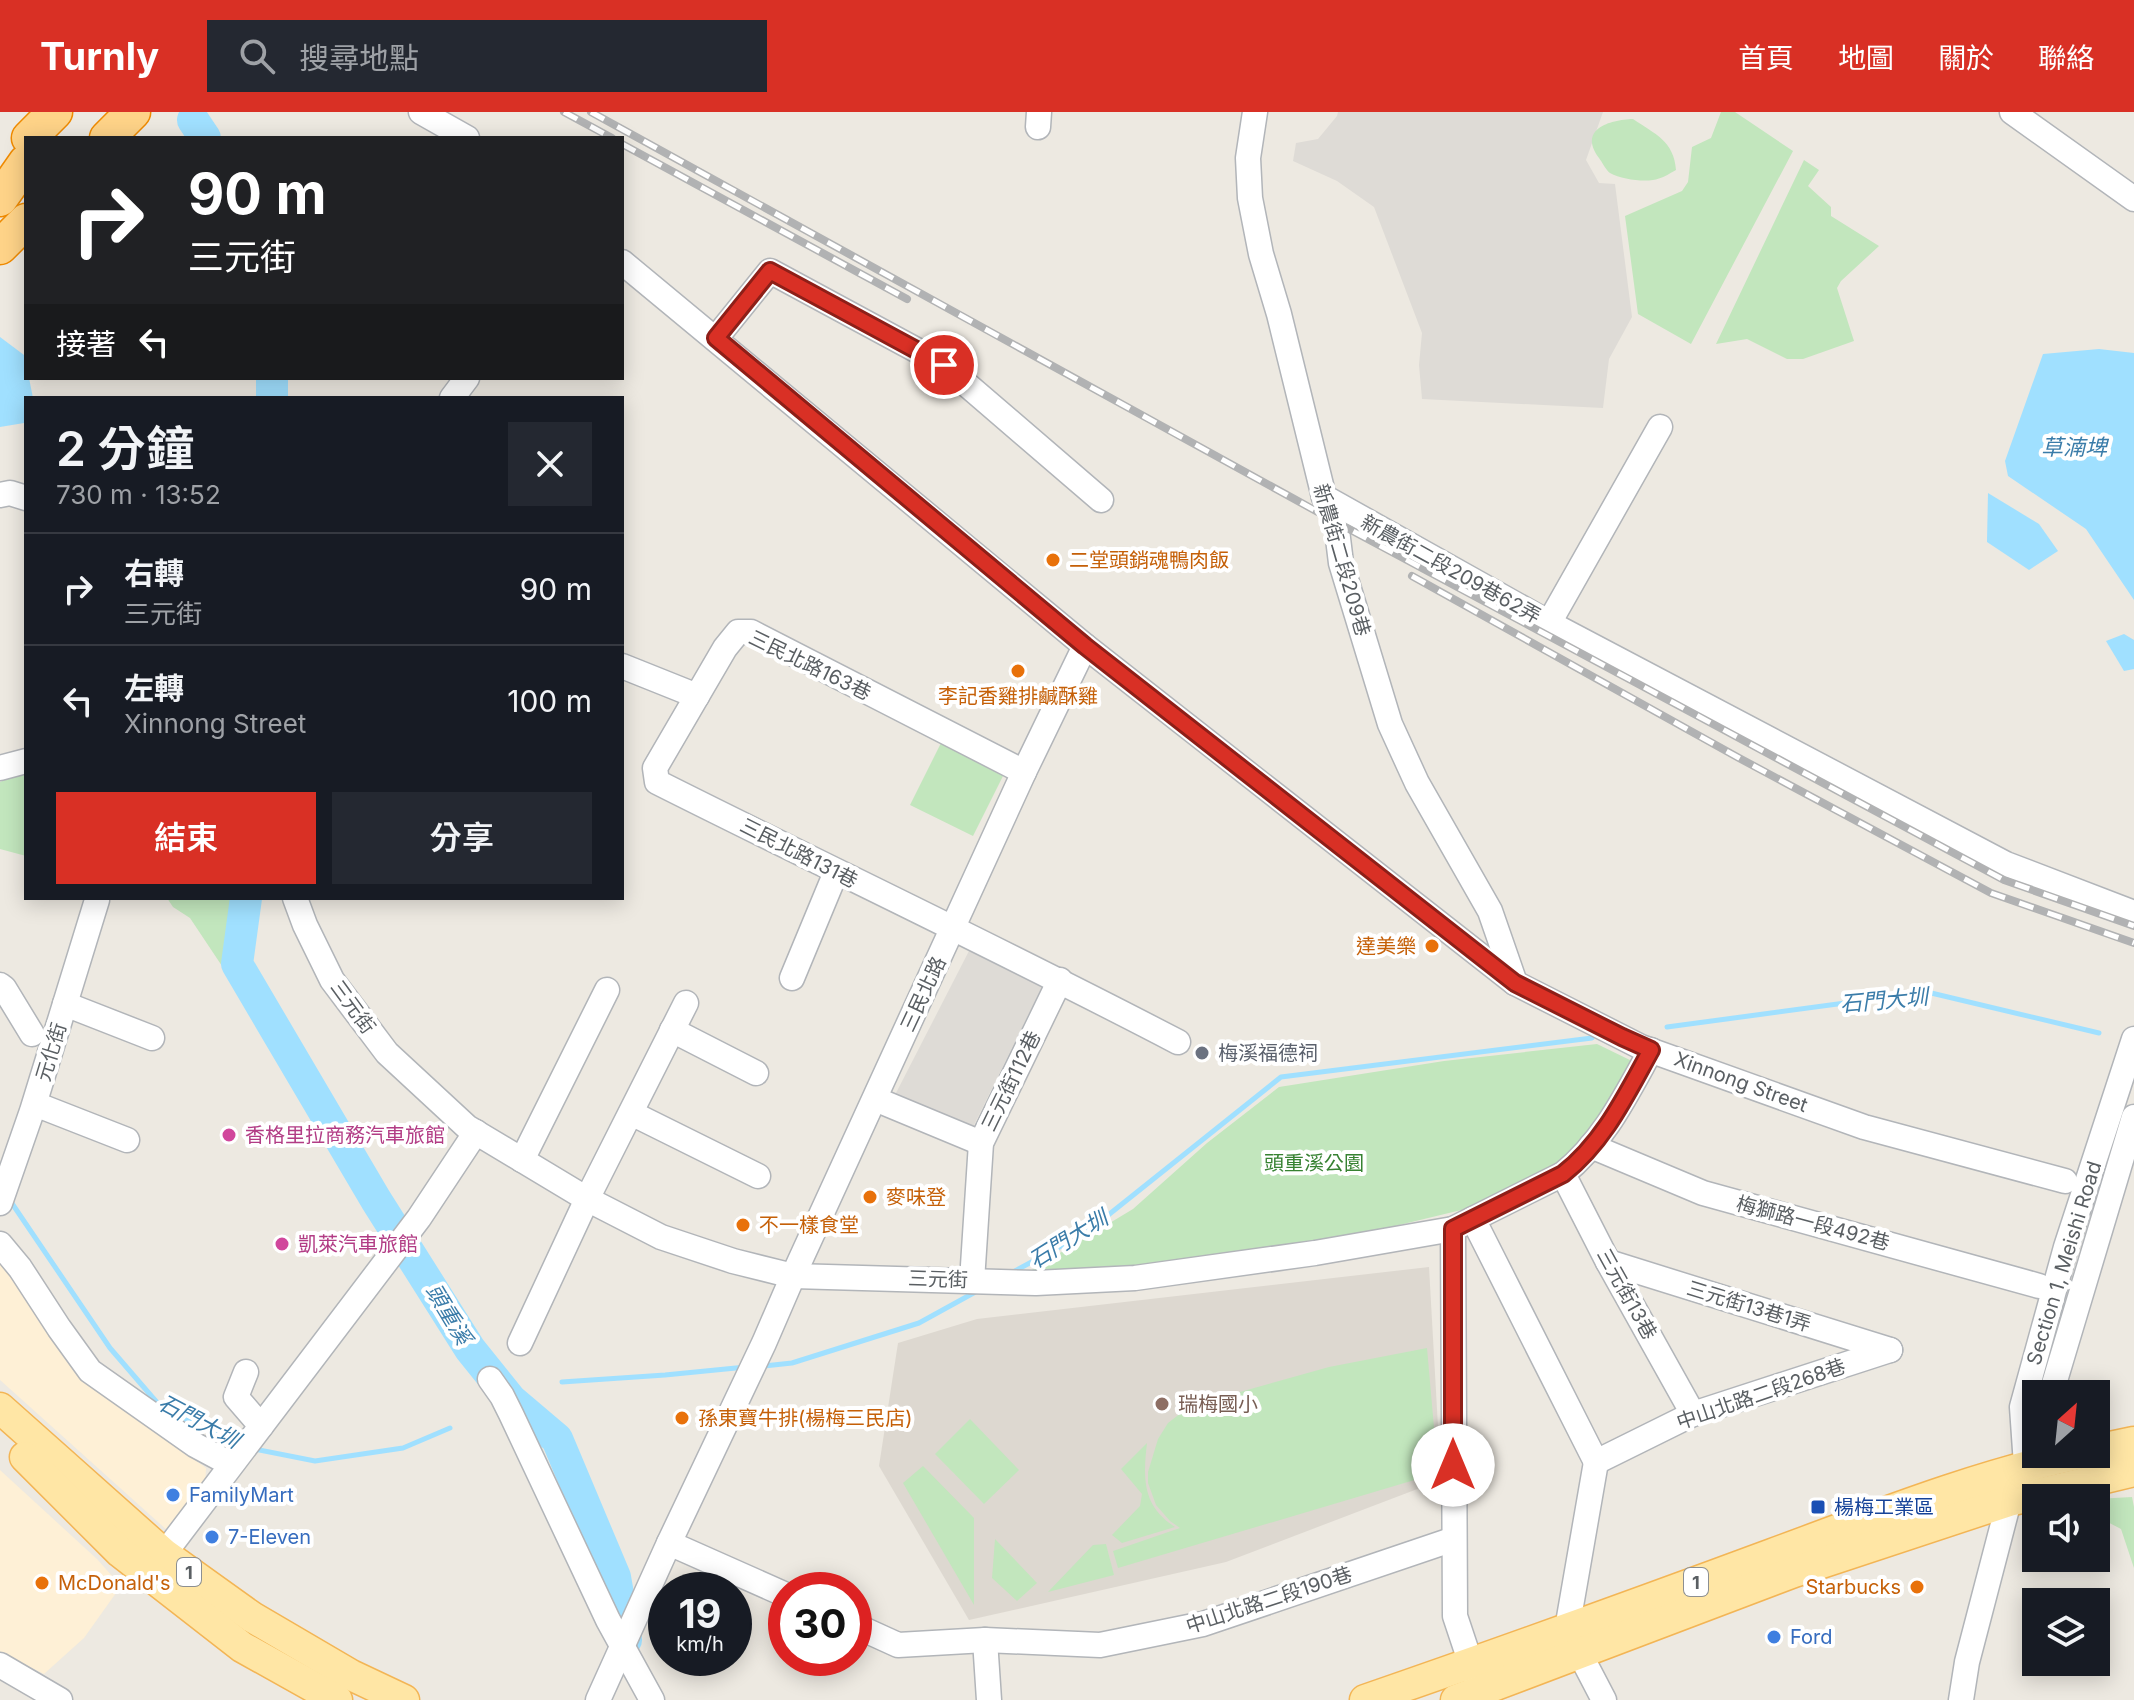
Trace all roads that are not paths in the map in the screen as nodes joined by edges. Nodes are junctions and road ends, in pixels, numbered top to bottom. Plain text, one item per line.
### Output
1 (58, 112) edge
2 (133, 112) edge
3 (421, 112) edge
4 (1255, 112) edge
5 (2012, 112) edge
6 (32, 136) edge
7 (43, 136) edge
8 (109, 136) edge
9 (463, 136) edge
10 (24, 144) edge
11 (24, 165) edge
12 (0, 167) edge
13 (0, 199) edge
14 (2134, 199) edge
15 (24, 223) edge
16 (0, 247) edge
17 (624, 264) edge
18 (716, 338) junction
19 (1660, 427) dead end
20 (0, 495) edge
21 (24, 497) edge
22 (1324, 497) junction
23 (1101, 500) dead end
24 (1549, 623) junction
25 (1085, 646) junction
26 (624, 667) edge
27 (697, 696) junction
28 (24, 762) edge
29 (0, 768) edge
30 (655, 768) joint
31 (1024, 772) junction
32 (836, 872) junction
33 (97, 900) edge
34 (296, 900) edge
35 (2134, 913) edge
36 (953, 929) junction
37 (792, 978) dead end
38 (1060, 980) junction
39 (1515, 983) junction
40 (0, 985) edge
41 (607, 990) dead end
42 (686, 1003) dead end
43 (65, 1004) junction
44 (672, 1030) junction
45 (32, 1034) dead end
46 (152, 1038) dead end
47 (2134, 1039) edge
48 (1178, 1042) dead end
49 (1651, 1050) junction
50 (756, 1073) dead end
51 (875, 1099) junction
52 (35, 1104) junction
53 (631, 1113) junction
54 (2134, 1117) edge
55 (476, 1132) junction
56 (127, 1140) dead end
57 (981, 1143) junction
58 (1591, 1146) junction
59 (522, 1160) junction
60 (1563, 1174) junction
61 (758, 1176) dead end
62 (2065, 1181) dead end
63 (587, 1199) junction
64 (0, 1203) edge
65 (1463, 1224) junction
66 (0, 1244) edge
67 (1608, 1262) junction
68 (793, 1276) junction
69 (987, 1281) junction
70 (2039, 1286) dead end
71 (520, 1343) dead end
72 (1890, 1350) joint
73 (237, 1369) dead end
74 (2029, 1380) edge
75 (2055, 1380) edge
76 (501, 1397) dead end
77 (0, 1408) edge
78 (1693, 1414) junction
79 (259, 1429) junction
80 (0, 1434) edge
81 (2134, 1442) edge
82 (2110, 1447) edge
83 (2022, 1457) edge
84 (230, 1459) junction
85 (1596, 1462) junction
86 (2024, 1468) edge
87 (2134, 1471) edge
88 (2009, 1501) junction
89 (1454, 1539) junction
90 (669, 1543) junction
91 (164, 1554) junction
92 (768, 1587) edge
93 (872, 1633) edge
94 (985, 1640) junction
95 (1572, 1642) junction
96 (622, 1646) junction
97 (1472, 1663) junction
98 (0, 1665) edge
99 (331, 1690) edge
100 (1468, 1696) edge
101 (60, 1700) edge
102 (404, 1700) edge
103 (598, 1700) edge
104 (652, 1700) edge
105 (989, 1700) edge
106 (1365, 1700) edge
107 (1604, 1700) edge
108 (1961, 1700) edge

1 - 6 highway
1 - 7 highway
2 - 8 highway
3 - 9 street
4 - 22 street, 新農街二段209巷
5 - 14 street
10 - 12 highway
11 - 13 highway
15 - 16 highway
17 - 18 street, Xinnong Street
18 - 23 street
18 - 25 street, Xinnong Street
19 - 24 street, 新農街二段209巷62弄
20 - 21 street
22 - 24 street, 新農街二段209巷62弄
22 - 39 street, 新農街二段209巷
24 - 35 street
25 - 31 street, 三民北路
25 - 39 street, Xinnong Street
26 - 27 street
27 - 30 street, 三民北路163巷
27 - 31 street, 三民北路163巷
28 - 29 street
30 - 32 street, 三民北路131巷
31 - 36 street, 三民北路
32 - 36 street, 三民北路131巷
32 - 37 street
33 - 43 street, 元化街
34 - 55 street, 三元街
36 - 38 street, 三民北路131巷
36 - 51 street, 三民北路
38 - 48 street, 三民北路131巷
38 - 57 street, 三元街112巷
39 - 49 street, Xinnong Street
40 - 45 street
41 - 59 street
42 - 44 street
43 - 46 street
43 - 52 street, 元化街
44 - 50 street
44 - 53 street
47 - 74 street, Section 1, Meishi Road
49 - 58 street, 三元街
49 - 62 street, Xinnong Street
51 - 57 street
51 - 68 street, 三民北路
52 - 56 street
52 - 64 street, 元化街
53 - 61 street
53 - 63 street
54 - 75 street, Section 1, Meishi Road
55 - 59 street, 三元街
55 - 79 street
57 - 69 street, 三元街112巷
58 - 60 street, 三元街
58 - 70 street, 梅獅路一段492巷
59 - 63 street, 三元街
60 - 65 street, 三元街
60 - 67 street, 三元街13巷
63 - 68 street, 三元街
63 - 71 street
65 - 69 street, 三元街
65 - 85 street
65 - 89 street
66 - 84 street
67 - 72 street, 三元街13巷1弄
67 - 78 street, 三元街13巷
68 - 69 street, 三元街
68 - 90 street, 三民北路
72 - 78 street, 中山北路二段268巷
73 - 79 street
76 - 96 street
77 - 91 main road, 1
78 - 85 street, 中山北路二段268巷
79 - 84 street
80 - 99 main road, 1
81 - 82 main road
83 - 95 main road, 1
84 - 91 street
85 - 95 street
86 - 88 street
87 - 88 main road, 1
88 - 95 main road, 1
88 - 108 street
89 - 94 street, 中山北路二段190巷
89 - 97 street
90 - 92 street
90 - 96 street
91 - 99 main road, 1
93 - 94 street, 中山北路二段190巷
94 - 105 street
95 - 97 main road, 1
95 - 100 main road, 1
95 - 107 street
96 - 103 street
96 - 104 street
97 - 100 street
97 - 106 main road, 1
98 - 101 street
99 - 102 main road, 1

